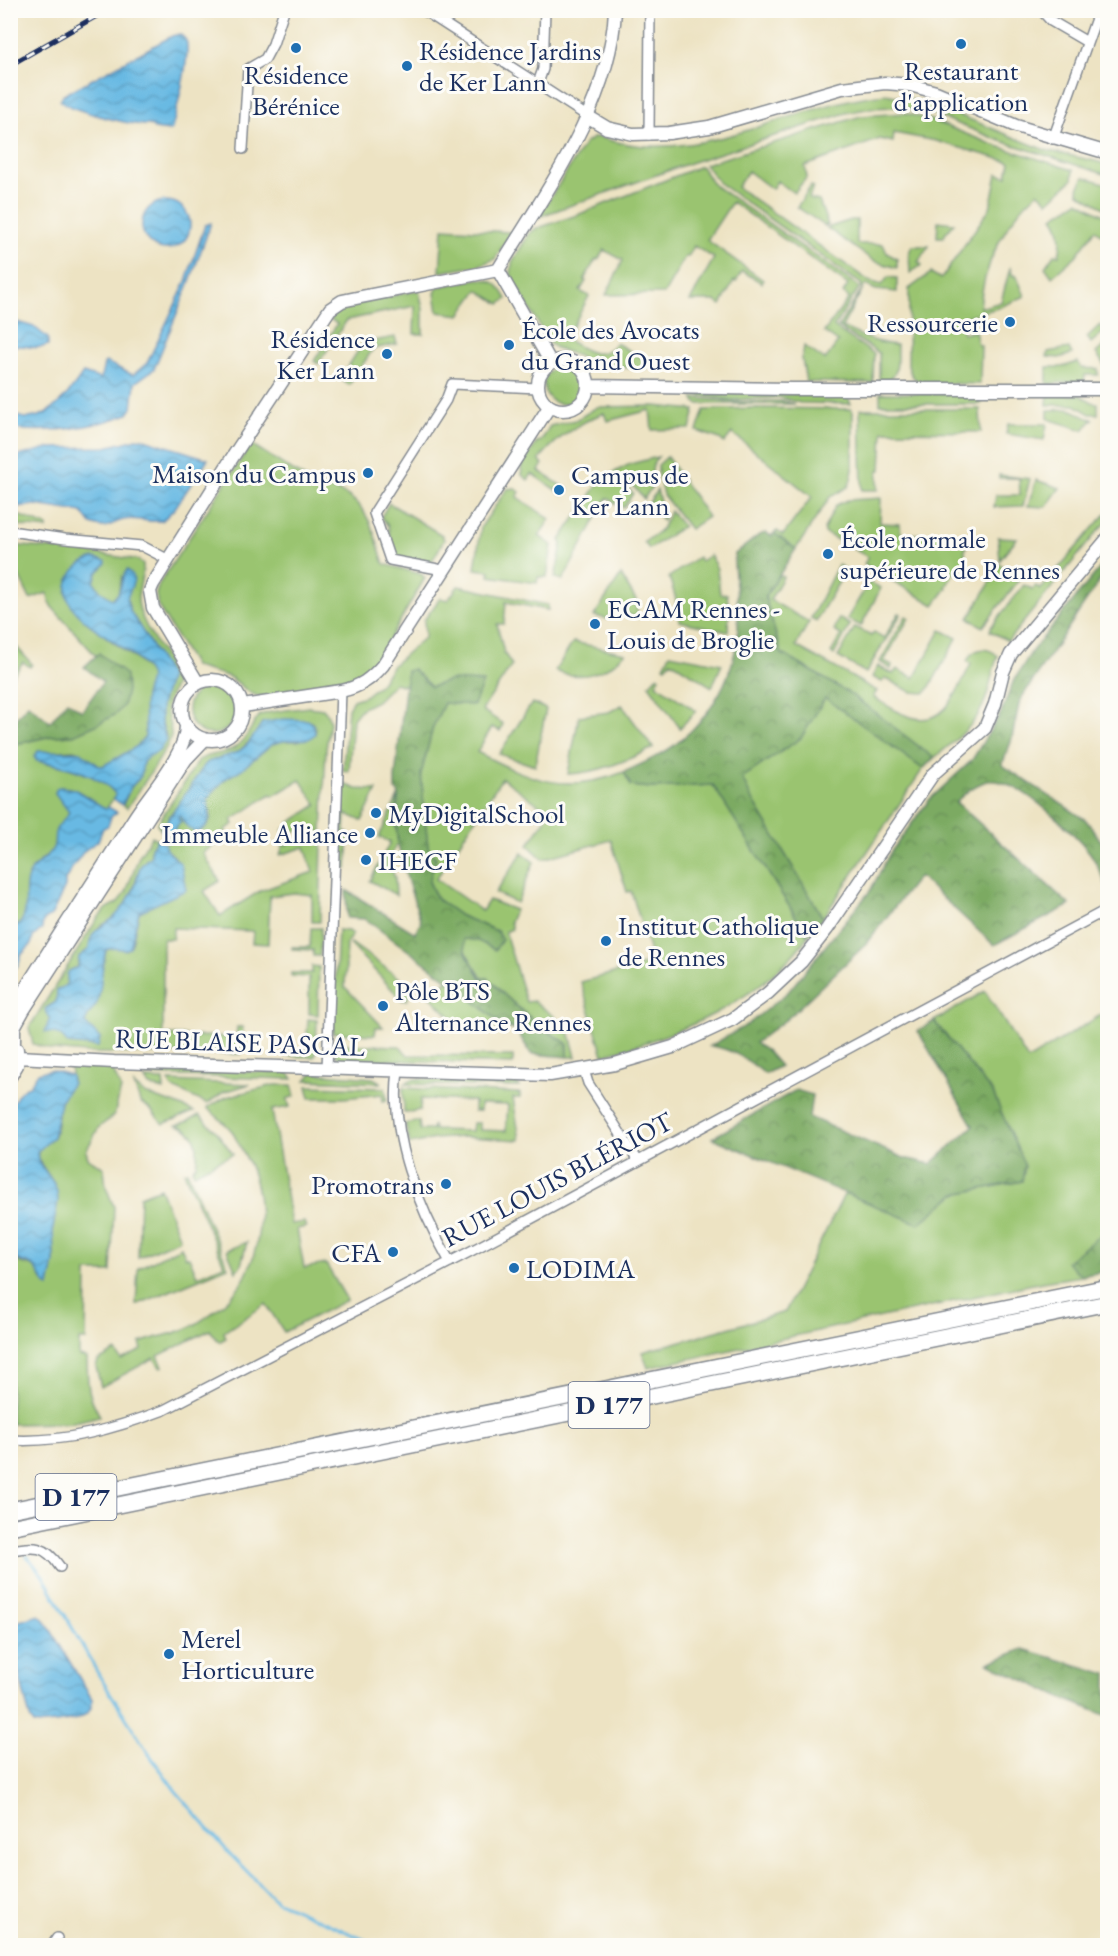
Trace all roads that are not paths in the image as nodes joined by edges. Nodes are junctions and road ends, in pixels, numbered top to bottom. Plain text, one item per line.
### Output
1 (284, 10) edge
2 (423, 10) edge
3 (545, 10) edge
4 (615, 10) edge
5 (650, 10) edge
6 (1099, 10) edge
7 (1042, 12) edge
8 (1087, 42) junction
9 (538, 83) junction
10 (587, 116) junction
11 (649, 135) junction
12 (1053, 139) junction
13 (243, 149) dead end
14 (1107, 153) edge
15 (498, 270) junction
16 (551, 363) junction
17 (588, 386) junction
18 (537, 388) junction
19 (1107, 389) edge
20 (549, 406) junction
21 (10, 531) edge
22 (1107, 538) edge
23 (168, 559) junction
24 (438, 569) dead end
25 (198, 683) junction
26 (341, 691) junction
27 (243, 706) junction
28 (186, 726) junction
29 (206, 740) junction
30 (1106, 914) edge
31 (10, 1013) edge
32 (12, 1039) edge
33 (18, 1057) junction
34 (327, 1069) junction
35 (584, 1070) junction
36 (398, 1071) junction
37 (10, 1077) edge
38 (638, 1161) junction
39 (450, 1262) junction
40 (1107, 1287) edge
41 (1107, 1303) edge
42 (10, 1440) edge
43 (142, 1484) junction
44 (10, 1502) edge
45 (111, 1506) junction
46 (10, 1510) edge
47 (10, 1527) edge
48 (10, 1532) edge
49 (10, 1550) edge
50 (60, 1567) dead end

1 - 13 street
2 - 9 street
3 - 9 street
4 - 10 street
5 - 11 street
6 - 8 street
7 - 8 street
8 - 12 street
9 - 10 street
10 - 11 street
10 - 15 street
11 - 12 street
12 - 14 street
15 - 16 street
15 - 23 street
16 - 17 street
16 - 18 street
17 - 19 street
17 - 20 street
18 - 20 street
18 - 24 street
20 - 26 street
21 - 23 street
22 - 35 street, RUE BLAISE PASCAL
23 - 25 street
25 - 27 street
25 - 28 street
26 - 27 street
26 - 34 street
27 - 29 street
28 - 29 street
28 - 31 street
29 - 32 street
30 - 38 street, RUE LOUIS BLÉRIOT
32 - 33 street
33 - 34 street, RUE BLAISE PASCAL
33 - 37 street
34 - 36 street, RUE BLAISE PASCAL
35 - 36 street, RUE BLAISE PASCAL
35 - 38 street
36 - 39 street
38 - 39 street, RUE LOUIS BLÉRIOT
39 - 42 street, RUE LOUIS BLÉRIOT
40 - 43 highway, D 177
41 - 45 highway, D 177
43 - 44 highway
43 - 46 highway, D 177
45 - 47 highway, D 177
45 - 48 highway
49 - 50 street

